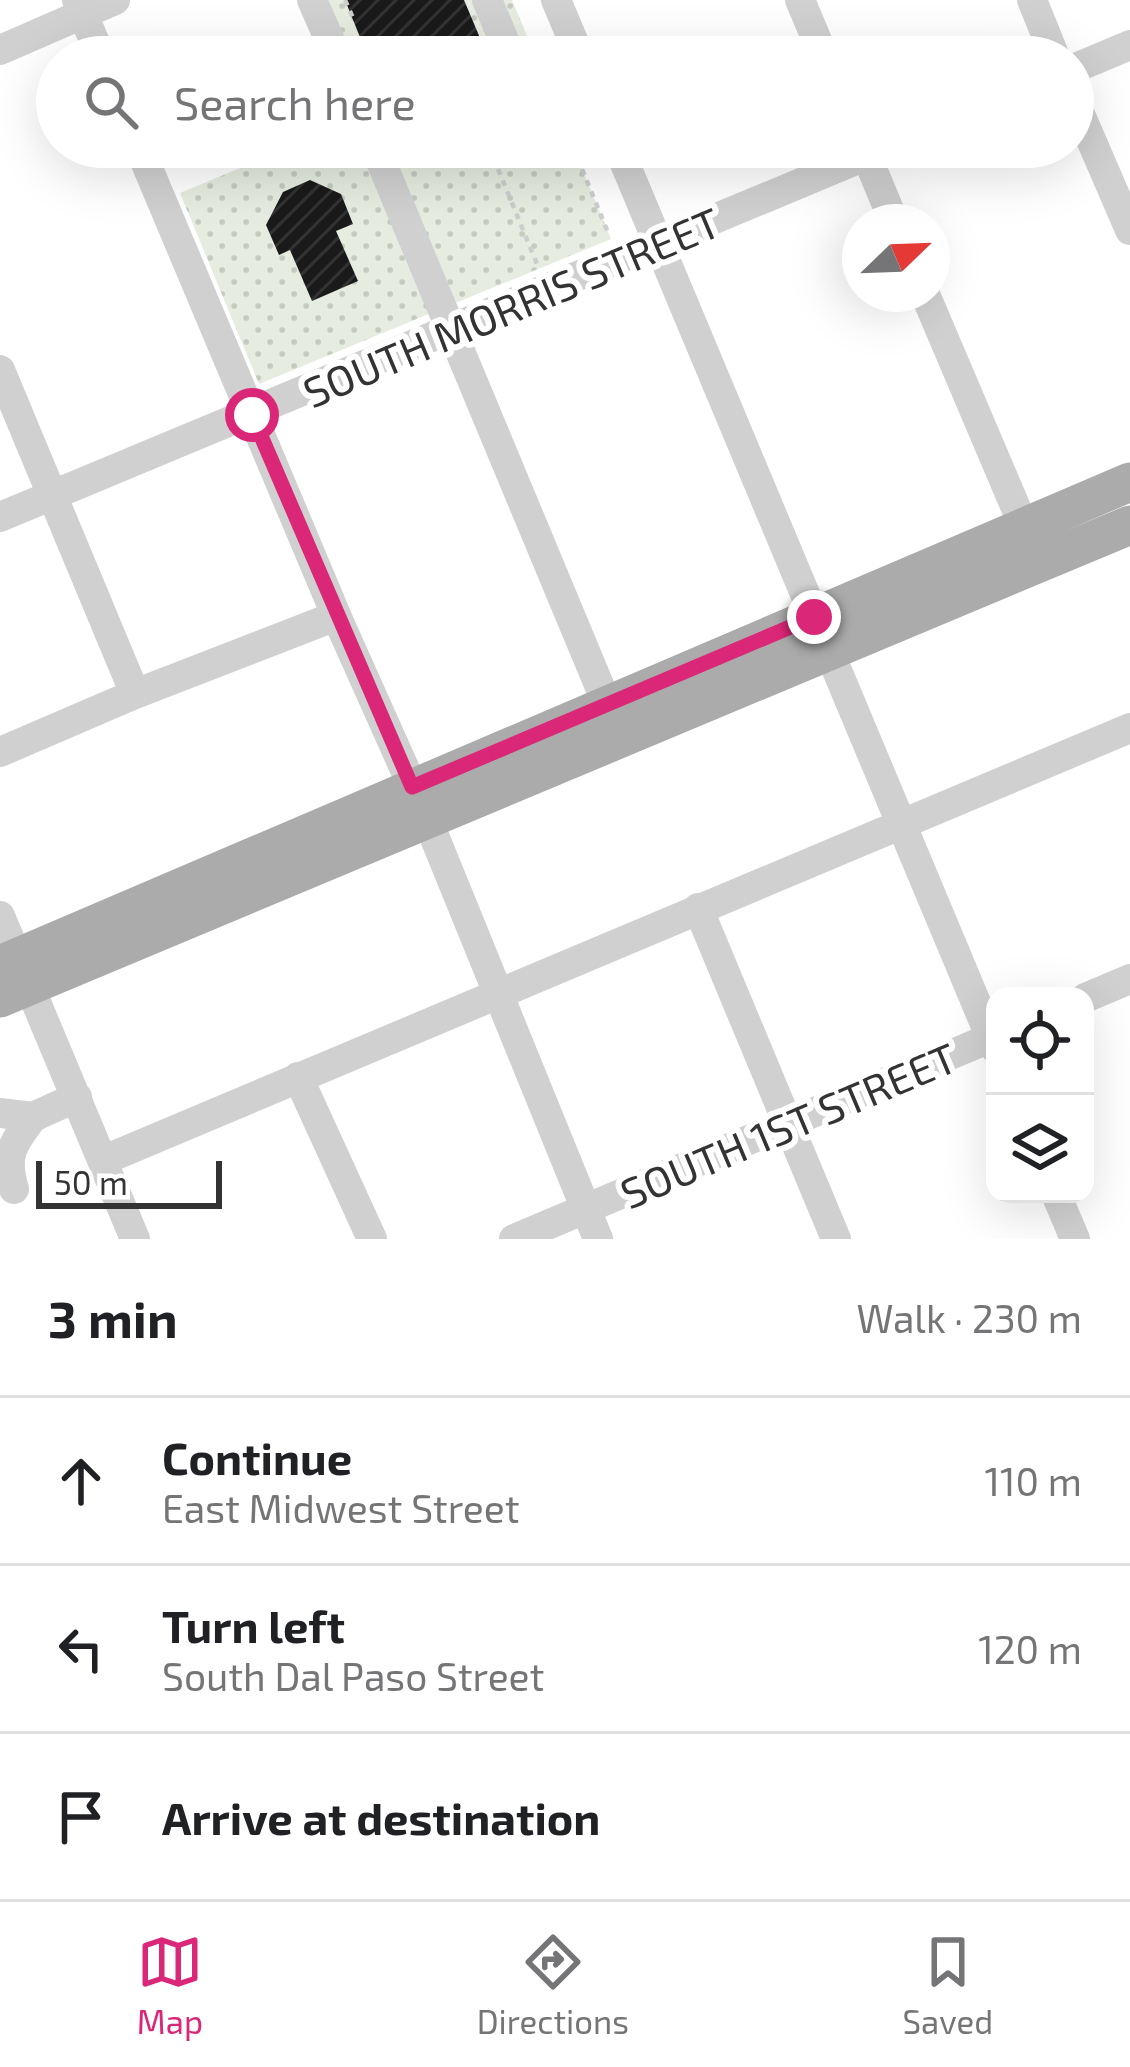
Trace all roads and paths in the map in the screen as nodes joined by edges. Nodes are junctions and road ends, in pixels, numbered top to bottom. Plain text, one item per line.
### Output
1 (115, 0) edge
2 (312, 0) edge
3 (487, 0) edge
4 (556, 0) edge
5 (800, 0) edge
6 (1031, 0) edge
7 (80, 7) edge
8 (92, 36) edge
9 (328, 36) edge
10 (502, 36) edge
11 (571, 36) edge
12 (815, 36) edge
13 (1046, 36) edge
14 (1130, 45) edge
15 (0, 50) edge
16 (1094, 60) edge
17 (1094, 147) edge
18 (148, 168) edge
19 (384, 168) edge
20 (498, 168) edge
21 (582, 168) edge
22 (627, 168) edge
23 (831, 168) edge
24 (878, 168) edge
25 (888, 204) edge
26 (1130, 230) edge
27 (611, 239) dead end
28 (658, 243) junction
29 (539, 269) dead end
30 (933, 312) edge
31 (453, 330) junction
32 (0, 370) edge
33 (252, 415) junction
34 (1130, 482) edge
35 (53, 495) junction
36 (0, 517) edge
37 (1130, 526) edge
38 (1024, 527) junction
39 (336, 616) junction
40 (821, 635) junction
41 (135, 694) junction
42 (607, 704) junction
43 (1130, 728) edge
44 (0, 752) edge
45 (420, 804) junction
46 (901, 824) junction
47 (698, 908) junction
48 (0, 916) edge
49 (12, 976) edge
50 (1130, 979) edge
51 (497, 992) junction
52 (1094, 994) edge
53 (986, 1022) edge
54 (986, 1044) edge
55 (298, 1077) junction
56 (77, 1097) junction
57 (0, 1113) edge
58 (33, 1117) junction
59 (789, 1123) junction
60 (104, 1160) junction
61 (14, 1189) dead end
62 (1060, 1203) edge
63 (585, 1209) junction
64 (135, 1239) edge
65 (372, 1239) edge
66 (514, 1239) edge
67 (598, 1239) edge
68 (836, 1239) edge
69 (1075, 1239) edge

1 - 7 street
2 - 9 street
3 - 10 street
4 - 11 street
5 - 12 street
6 - 13 street
7 - 8 street
7 - 15 street
14 - 16 street
17 - 26 street
18 - 33 street
19 - 31 street
20 - 29 path
21 - 27 path
22 - 28 street
23 - 28 street, SOUTH MORRIS STREET
24 - 25 street
28 - 31 street, SOUTH MORRIS STREET
28 - 40 street
30 - 38 street
31 - 33 street, SOUTH MORRIS STREET
31 - 42 street
32 - 35 street
33 - 35 street, SOUTH MORRIS STREET
33 - 39 street
34 - 38 main road
35 - 36 street, SOUTH MORRIS STREET
35 - 41 street
37 - 40 main road
38 - 40 main road
39 - 41 street
39 - 45 street
40 - 42 main road
40 - 45 main road
40 - 46 street
41 - 44 street
42 - 45 main road
43 - 46 street
45 - 49 main road
45 - 51 street
46 - 47 street
46 - 53 street
47 - 51 street
47 - 59 street
48 - 49 street
49 - 56 street
50 - 52 street
51 - 55 street
51 - 63 street
54 - 59 street, SOUTH 1ST STREET
55 - 60 street
55 - 65 street
56 - 58 street
56 - 60 street
57 - 58 street
58 - 61 street
59 - 63 street, SOUTH 1ST STREET
59 - 68 street
60 - 64 street
62 - 69 street
63 - 66 street, SOUTH 1ST STREET
63 - 67 street

